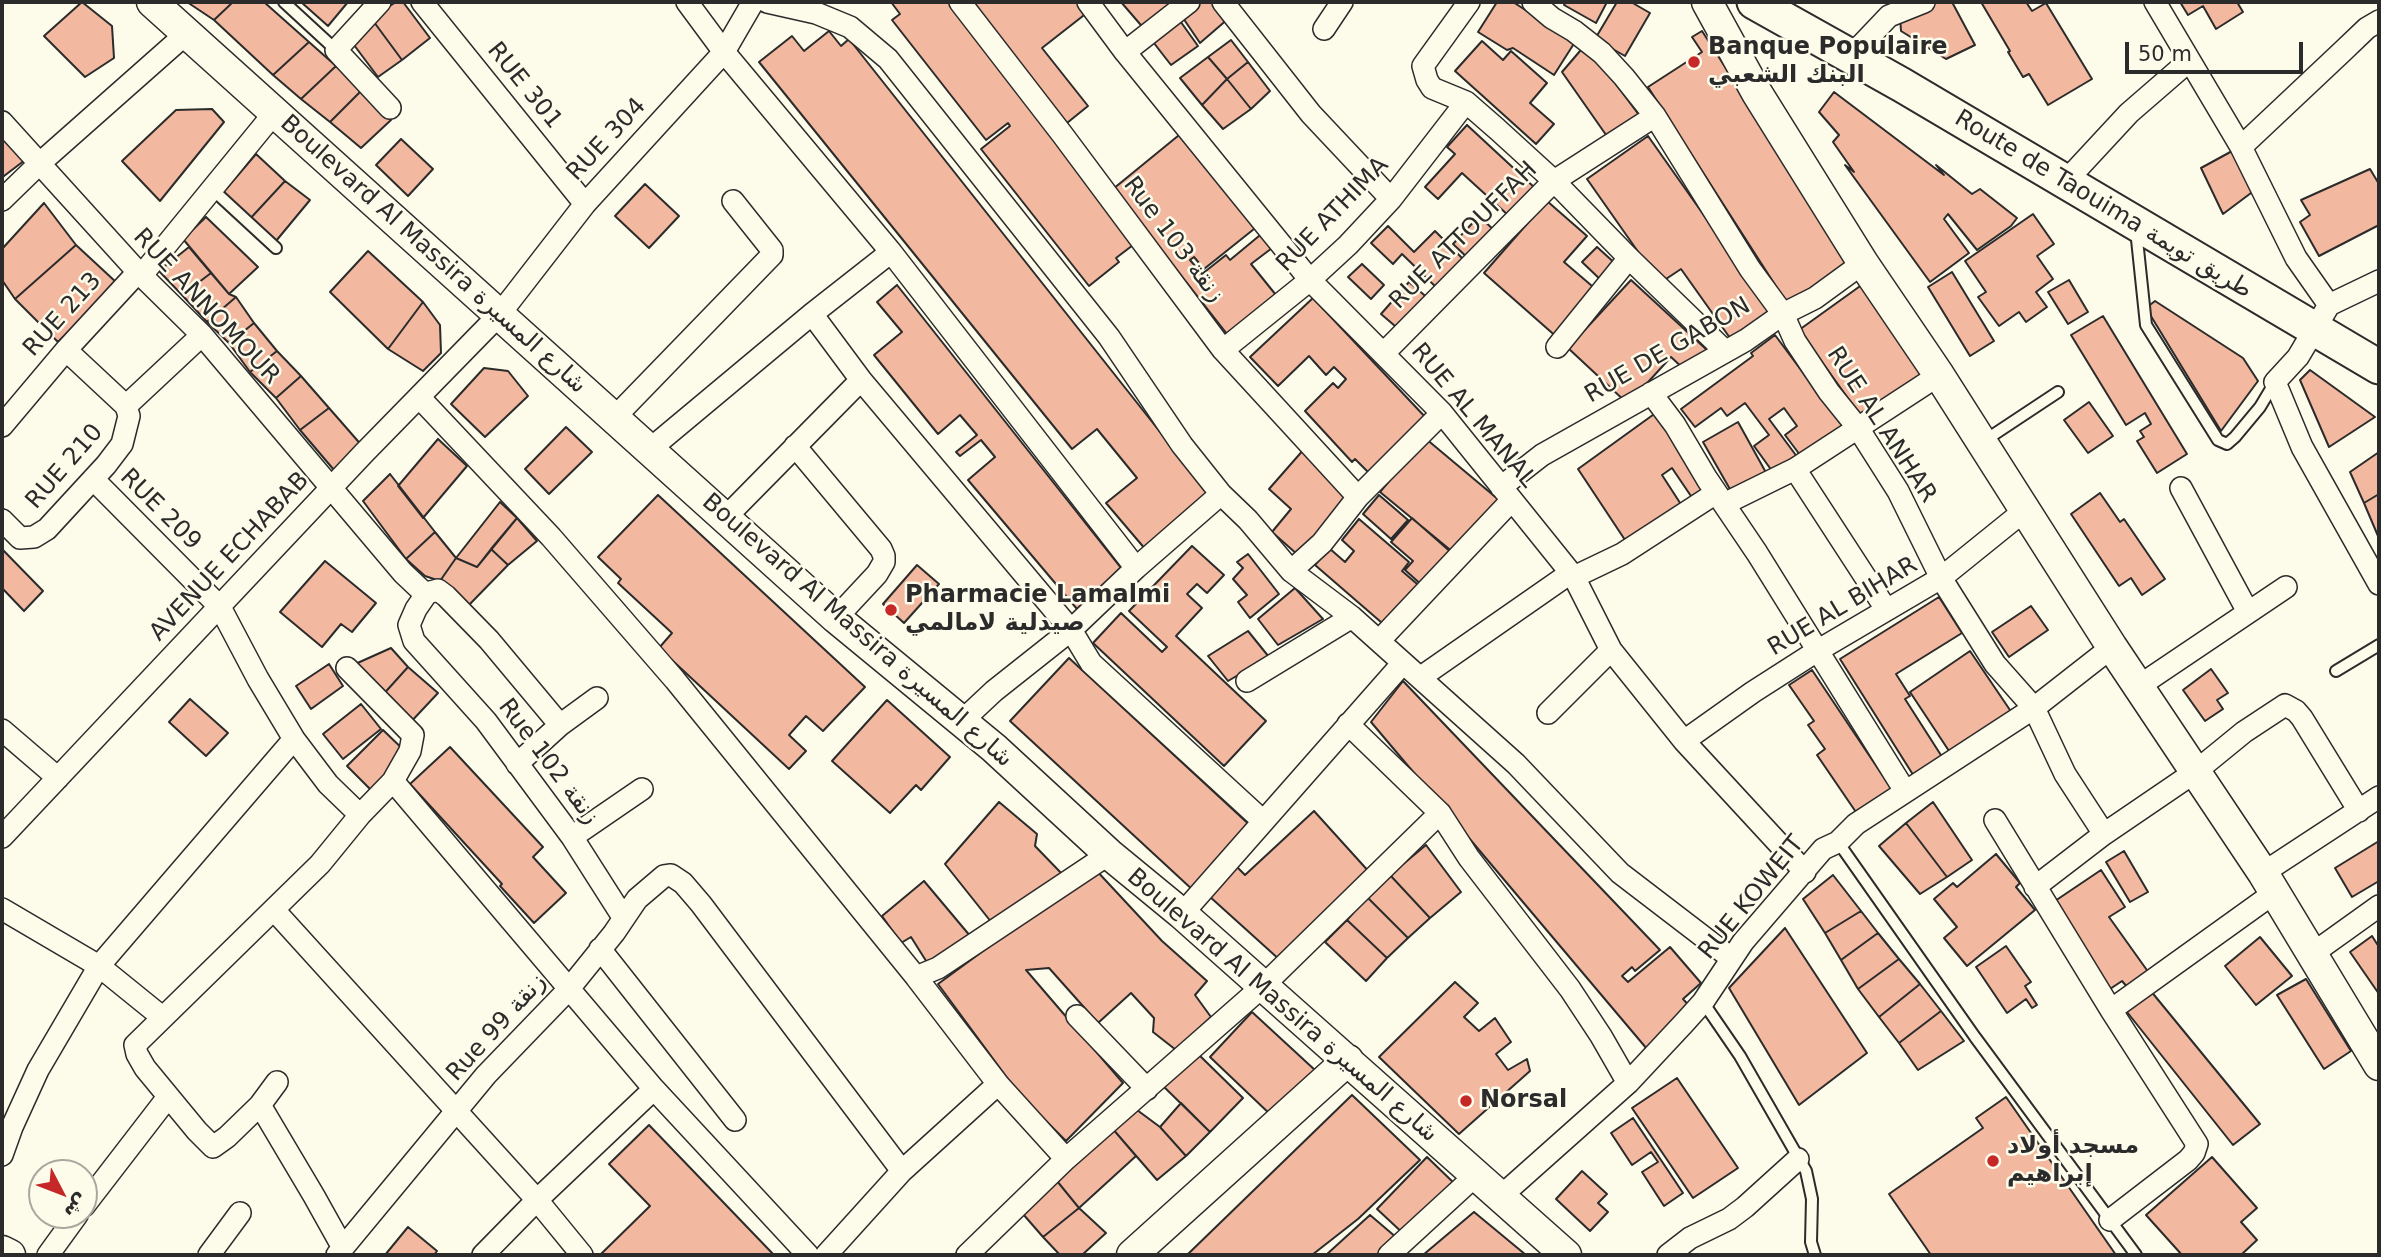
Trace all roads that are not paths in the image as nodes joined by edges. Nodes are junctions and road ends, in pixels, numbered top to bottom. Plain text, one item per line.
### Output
1 (152, 2) edge
2 (284, 2) edge
3 (380, 2) edge
4 (422, 2) edge
5 (687, 2) edge
6 (754, 2) edge
7 (767, 2) edge
8 (960, 2) edge
9 (1189, 2) edge
10 (1223, 2) edge
11 (1342, 2) edge
12 (1533, 2) edge
13 (1707, 2) edge
14 (1754, 2) edge
15 (1924, 2) edge
16 (2155, 2) edge
17 (1466, 3) edge
18 (1099, 6) edge
19 (2379, 21) edge
20 (1324, 29) dead end
21 (187, 33) junction
22 (336, 50) junction
23 (724, 52) junction
24 (1125, 52) junction
25 (1850, 57) junction
26 (2189, 61) junction
27 (1466, 103) junction
28 (390, 108) dead end
29 (275, 113) junction
30 (1655, 116) junction
31 (2, 122) edge
32 (2241, 147) junction
33 (38, 164) junction
34 (1554, 181) junction
35 (2065, 182) junction
36 (211, 188) junction
37 (1391, 199) junction
38 (2, 201) edge
39 (733, 201) dead end
40 (585, 204) junction
41 (2135, 223) junction
42 (276, 248) dead end
43 (891, 252) junction
44 (1629, 258) junction
45 (1863, 263) junction
46 (139, 274) junction
47 (1310, 280) junction
48 (2379, 281) edge
49 (812, 314) junction
50 (1783, 314) junction
51 (499, 315) junction
52 (2321, 317) junction
53 (202, 335) junction
54 (1557, 347) dead end
55 (66, 350) junction
56 (1223, 350) junction
57 (1725, 351) junction
58 (1384, 353) junction
59 (2379, 367) edge
60 (1939, 375) junction
61 (2280, 378) junction
62 (862, 380) junction
63 (2057, 392) dead end
64 (1651, 393) junction
65 (419, 397) junction
66 (126, 407) junction
67 (1442, 413) junction
68 (614, 418) junction
69 (2, 426) edge
70 (1858, 428) junction
71 (1982, 443) junction
72 (795, 446) junction
73 (649, 450) junction
74 (1795, 469) junction
75 (93, 479) junction
76 (332, 487) junction
77 (2181, 488) dead end
78 (1221, 494) junction
79 (1506, 494) junction
80 (1358, 497) junction
81 (1720, 499) junction
82 (2024, 511) junction
83 (724, 519) junction
84 (2, 520) edge
85 (1136, 568) junction
86 (1291, 571) junction
87 (1572, 575) junction
88 (1941, 578) junction
89 (2379, 584) edge
90 (2286, 587) dead end
91 (427, 593) junction
92 (220, 607) junction
93 (1886, 609) junction
94 (2248, 612) junction
95 (1352, 617) junction
96 (836, 618) junction
97 (1071, 630) junction
98 (1379, 641) junction
99 (2379, 645) edge
100 (2112, 647) junction
101 (1611, 650) junction
102 (1817, 651) junction
103 (1402, 664) junction
104 (347, 668) dead end
105 (2336, 671) dead end
106 (1421, 677) junction
107 (1247, 681) dead end
108 (2139, 686) junction
109 (597, 698) dead end
110 (2034, 708) junction
111 (1548, 713) dead end
112 (962, 721) junction
113 (1349, 724) junction
114 (560, 725) junction
115 (2, 730) edge
116 (294, 739) junction
117 (1684, 741) junction
118 (517, 764) junction
119 (2195, 772) junction
120 (58, 778) junction
121 (393, 781) junction
122 (642, 789) dead end
123 (1905, 792) junction
124 (2379, 797) edge
125 (2359, 811) junction
126 (1440, 813) junction
127 (360, 815) junction
128 (1995, 820) dead end
129 (1263, 821) junction
130 (2104, 834) junction
131 (2, 837) edge
132 (572, 837) junction
133 (1838, 842) junction
134 (1109, 853) junction
135 (1805, 872) junction
136 (2268, 883) junction
137 (2035, 887) junction
138 (2379, 906) edge
139 (2, 909) edge
140 (274, 910) junction
141 (1182, 914) junction
142 (624, 917) junction
143 (600, 949) junction
144 (2312, 954) junction
145 (1731, 958) junction
146 (99, 966) junction
147 (916, 977) junction
148 (1262, 987) junction
149 (568, 990) junction
150 (1703, 1002) junction
151 (2111, 1010) junction
152 (1077, 1016) dead end
153 (162, 1017) junction
154 (1348, 1060) junction
155 (2379, 1065) edge
156 (277, 1082) dead end
157 (1628, 1083) junction
158 (998, 1084) junction
159 (654, 1089) junction
160 (1147, 1089) junction
161 (169, 1097) junction
162 (260, 1105) junction
163 (457, 1112) junction
164 (735, 1121) dead end
165 (2, 1155) edge
166 (1066, 1159) junction
167 (1798, 1159) junction
168 (902, 1171) junction
169 (1475, 1176) junction
170 (98, 1188) edge
171 (1500, 1197) junction
172 (537, 1200) junction
173 (240, 1213) dead end
174 (2110, 1220) junction
175 (67, 1229) edge
176 (2, 1251) edge
177 (340, 1252) edge
178 (485, 1253) edge
179 (1137, 1254) edge
180 (10, 1255) edge
181 (48, 1255) edge
182 (209, 1255) edge
183 (582, 1255) edge
184 (808, 1255) edge
185 (826, 1255) edge
186 (967, 1255) edge
187 (1389, 1255) edge
188 (1566, 1255) edge
189 (1668, 1255) edge
190 (1815, 1255) edge
191 (2136, 1255) edge

1 - 21 main road, Boulevard Al Massira شارع المسيرة
2 - 22 lane
3 - 22 street
4 - 40 street, RUE 301
5 - 23 street
6 - 23 street, RUE 304
7 - 78 street
8 - 56 street, Rue 103 زنقة
9 - 24 street
10 - 37 street
11 - 20 street
12 - 30 street, RUE AL ANHAR
13 - 45 main road
14 - 25 main road, Route de Taouima طريق تويمة
15 - 25 street
16 - 26 street
17 - 27 street
18 - 24 street, RUE AL MANAL
19 - 32 street
21 - 29 main road, Boulevard Al Massira شارع المسيرة
21 - 33 street
22 - 28 street
23 - 40 street, RUE 304
23 - 43 street
24 - 47 street, RUE AL MANAL
25 - 35 main road, Route de Taouima طريق تويمة
26 - 32 street
26 - 35 street
27 - 34 street
27 - 37 street, RUE ATHIMA
29 - 36 street, RUE 213
29 - 51 main road, Boulevard Al Massira شارع المسيرة
30 - 34 street, RUE ATTOUFFAH
30 - 50 street, RUE AL ANHAR
31 - 33 street, RUE ANNOMOUR
32 - 52 street
33 - 38 street
33 - 46 street, RUE ANNOMOUR
34 - 44 street
34 - 58 street, RUE ATTOUFFAH
35 - 41 main road, Route de Taouima طريق تويمة
36 - 42 lane
36 - 46 street, RUE 213
37 - 47 street, RUE ATHIMA
39 - 68 street
40 - 51 street, RUE 304
41 - 52 main road, Route de Taouima طريق تويمة
41 - 61 lane
43 - 49 street
43 - 85 street
44 - 54 street
44 - 57 street
45 - 50 street, RUE DE GABON
45 - 60 main road
46 - 53 street, RUE ANNOMOUR
46 - 55 street, RUE 213
47 - 56 street, RUE ATHIMA
47 - 58 street, RUE AL MANAL
48 - 52 street
49 - 62 street
49 - 73 street
50 - 57 street, RUE DE GABON
50 - 70 street, RUE AL ANHAR
51 - 65 street, AVENUE ECHABAB
51 - 68 main road, Boulevard Al Massira شارع المسيرة
52 - 59 main road, Route de Taouima طريق تويمة
52 - 61 street
53 - 66 street, RUE 210
53 - 76 street, RUE ANNOMOUR
55 - 66 street
55 - 69 street, RUE 213
56 - 80 street, Rue 103 زنقة
57 - 64 street, RUE DE GABON
58 - 67 street, RUE AL MANAL
60 - 70 street
60 - 71 main road
61 - 89 street
62 - 72 street
62 - 97 street
63 - 71 lane
64 - 79 street, RUE DE GABON
64 - 81 street
65 - 76 street, AVENUE ECHABAB
65 - 147 street
66 - 75 street, RUE 210
67 - 79 street, RUE AL MANAL
67 - 80 street
68 - 73 main road, Boulevard Al Massira شارع المسيرة
70 - 74 street
70 - 88 street, RUE AL ANHAR
71 - 82 main road
72 - 83 street
72 - 96 street
73 - 83 main road, Boulevard Al Massira شارع المسيرة
74 - 81 street
74 - 93 street
75 - 84 street, RUE 210
75 - 92 street, RUE 209
76 - 91 street, RUE ANNOMOUR
76 - 92 street, AVENUE ECHABAB
77 - 94 street
78 - 85 street
78 - 86 street
79 - 87 street, RUE AL MANAL
79 - 98 street, RUE DE GABON
80 - 86 street
81 - 87 street
81 - 102 street
82 - 88 street, RUE AL BIHAR
82 - 100 main road
83 - 96 main road, Boulevard Al Massira شارع المسيرة
85 - 97 street
86 - 95 street
87 - 101 street, RUE AL MANAL
87 - 106 street
88 - 93 street, RUE AL BIHAR
88 - 110 street, RUE AL ANHAR
90 - 94 street
91 - 114 street, RUE ANNOMOUR
91 - 118 street, Rue 102 زنقة
92 - 116 street, RUE 209
92 - 120 street, AVENUE ECHABAB
93 - 102 street, RUE AL BIHAR
94 - 108 street
95 - 98 street
95 - 107 street
96 - 112 main road, Boulevard Al Massira شارع المسيرة
97 - 112 street
97 - 129 street
98 - 103 street
99 - 105 lane
100 - 108 main road
100 - 110 street, RUE KOWEIT
101 - 111 street
101 - 117 street, RUE AL MANAL
102 - 117 street, RUE AL BIHAR
102 - 123 street
103 - 106 street
103 - 113 street
104 - 121 street
106 - 145 street
108 - 119 main road
109 - 114 street
110 - 123 street, RUE KOWEIT
110 - 130 street, RUE AL ANHAR
112 - 134 main road, Boulevard Al Massira شارع المسيرة
113 - 126 street
113 - 129 street
114 - 118 street
115 - 120 street
116 - 127 street, RUE 209
116 - 146 street
117 - 135 street, RUE AL MANAL
118 - 132 street, Rue 102 زنقة
119 - 125 street
119 - 130 street
119 - 136 main road
120 - 131 street, AVENUE ECHABAB
121 - 127 street
121 - 149 street
122 - 132 street
123 - 133 street, RUE KOWEIT
124 - 125 street
125 - 136 street
126 - 148 street
126 - 157 street
127 - 140 street
128 - 137 street
129 - 141 street
130 - 137 street
132 - 142 street, Rue 102 زنقة
133 - 135 street, RUE KOWEIT
133 - 174 lane
134 - 141 main road, Boulevard Al Massira شارع المسيرة
134 - 147 street
135 - 145 street, RUE KOWEIT
136 - 144 main road
136 - 151 street
137 - 151 street
138 - 144 street
139 - 146 street
140 - 153 street
140 - 163 street
141 - 148 main road, Boulevard Al Massira شارع المسيرة
142 - 143 street, Rue 99 زنقة
142 - 168 street, Rue 99 زنقة
143 - 149 street, Rue 99 زنقة
143 - 164 street
144 - 155 main road
145 - 150 street, RUE KOWEIT
146 - 153 street
146 - 165 street
147 - 158 street
148 - 154 main road, Boulevard Al Massira شارع المسيرة
148 - 160 street
149 - 159 street
149 - 163 street, Rue 99 زنقة
150 - 157 street, RUE KOWEIT
150 - 167 lane
151 - 174 street
152 - 160 street
153 - 161 street
154 - 169 main road, Boulevard Al Massira شارع المسيرة
154 - 179 main road
156 - 162 street
157 - 171 street, RUE KOWEIT
158 - 166 street
158 - 168 street
159 - 172 street
159 - 184 street
160 - 166 street
161 - 162 street
161 - 170 street
162 - 177 street
163 - 172 street
163 - 177 street, Rue 99 زنقة
166 - 186 street
167 - 189 street
167 - 190 lane
168 - 185 street
169 - 171 main road, Boulevard Al Massira شارع المسيرة
169 - 187 street
171 - 188 main road, Boulevard Al Massira شارع المسيرة
172 - 178 street
172 - 183 street
173 - 182 street
174 - 191 lane
175 - 181 street
176 - 180 main road

